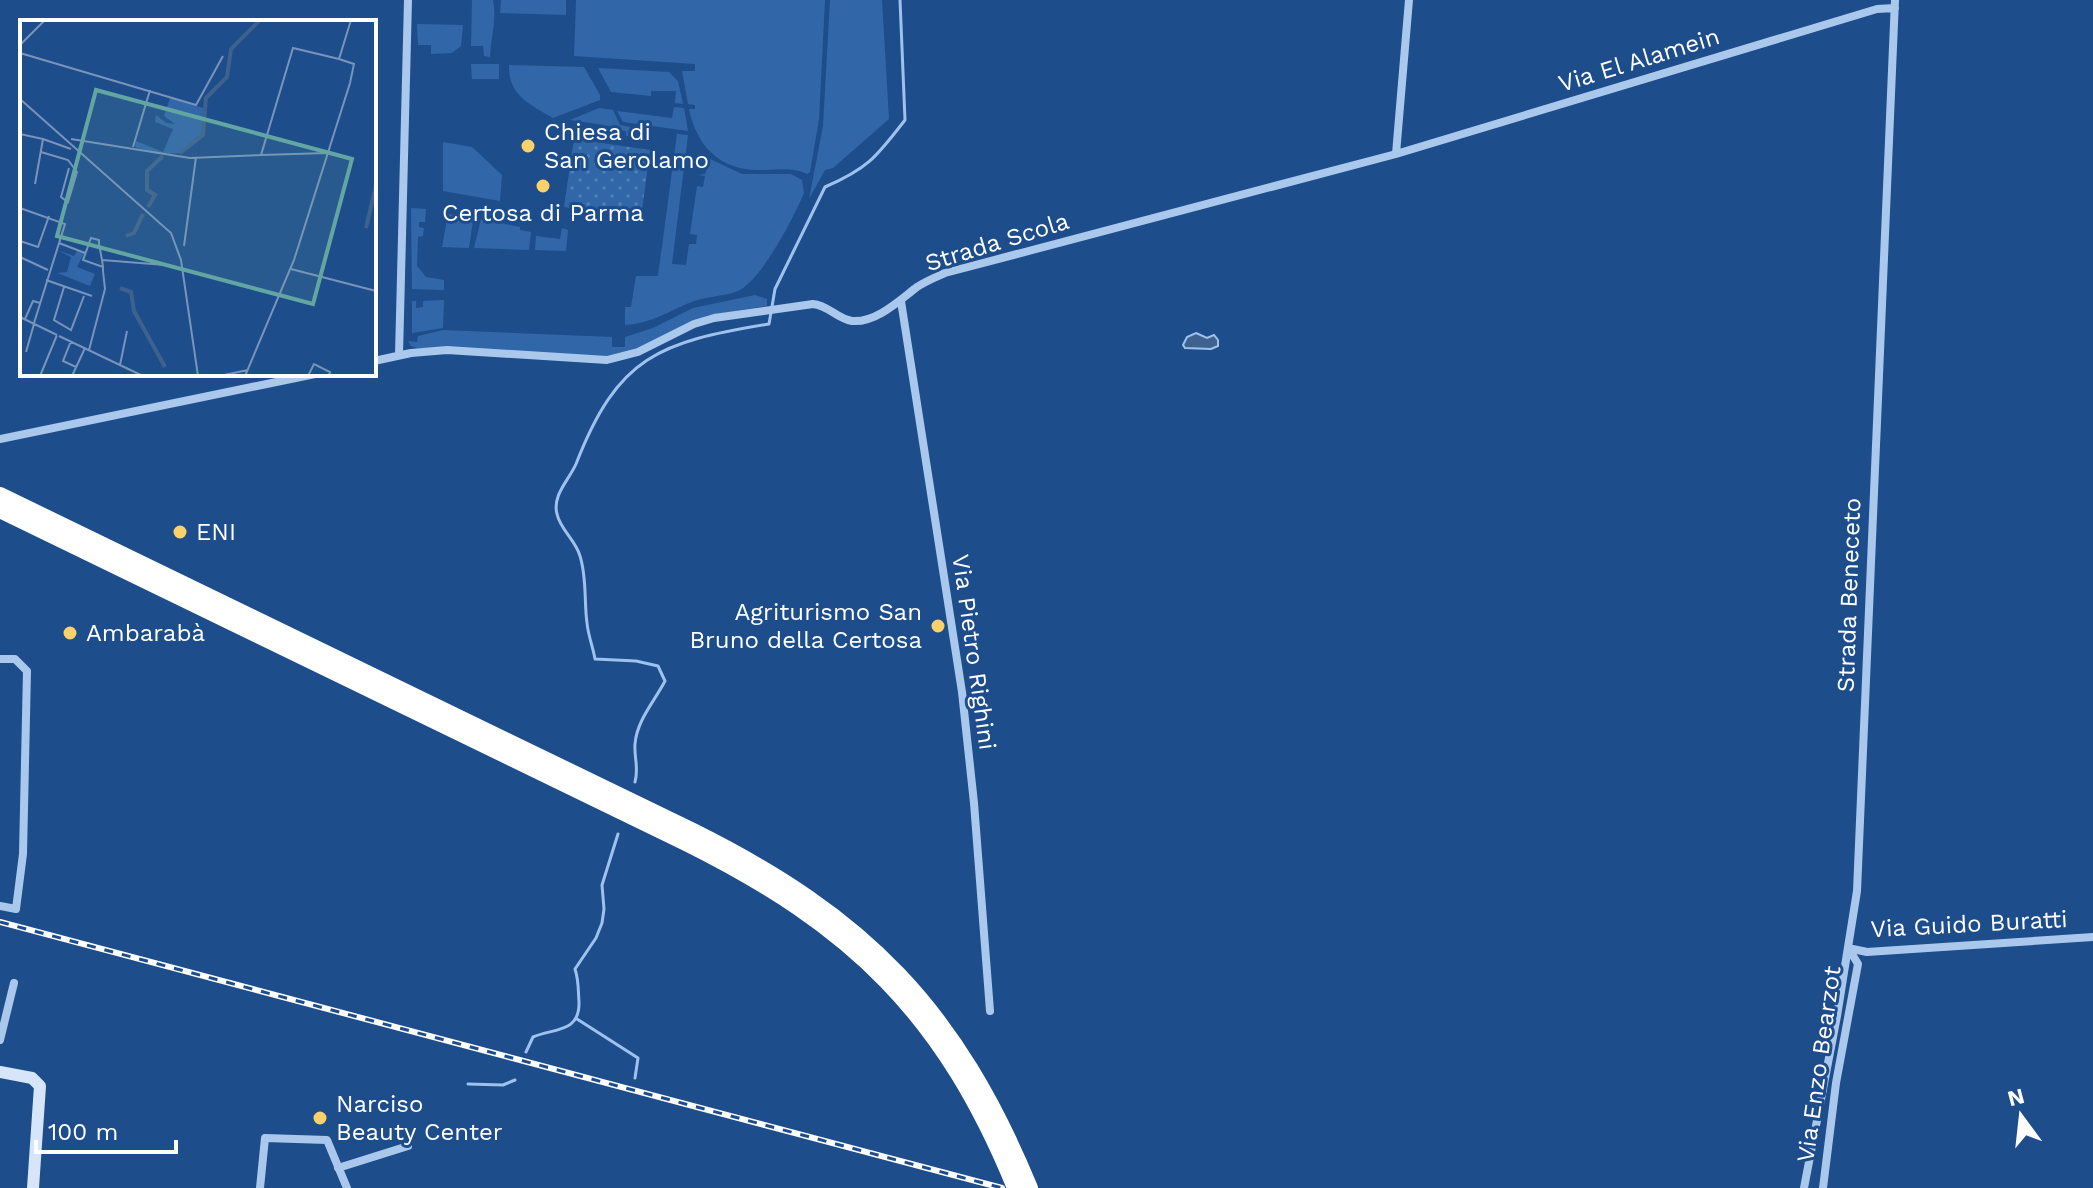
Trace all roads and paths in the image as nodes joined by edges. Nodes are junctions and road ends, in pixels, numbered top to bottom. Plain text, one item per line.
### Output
1 (408, 0) edge
2 (1409, 0) edge
3 (1895, 4) edge
4 (1396, 154) junction
5 (901, 301) junction
6 (399, 355) junction
7 (376, 361) edge
8 (305, 376) edge
9 (0, 439) edge
10 (0, 495) edge
11 (0, 510) edge
12 (0, 659) edge
13 (0, 906) edge
14 (2093, 937) edge
15 (1848, 948) junction
16 (14, 983) dead end
17 (916, 1003) junction
18 (990, 1011) dead end
19 (0, 1040) edge
20 (0, 1072) edge
21 (408, 1146) dead end
22 (338, 1168) junction
23 (33, 1188) edge
24 (260, 1188) edge
25 (347, 1188) edge
26 (1015, 1188) edge
27 (1030, 1188) edge
28 (1804, 1188) edge
29 (1823, 1188) edge

1 - 6 street
2 - 4 street
3 - 4 street, Via El Alamein
3 - 15 street, Strada Beneceto
4 - 5 street, Strada Scola
5 - 6 street, Strada Scola
5 - 18 street, Via Pietro Righini
6 - 7 street, Strada Scola
8 - 9 street
10 - 17 highway
11 - 17 highway
12 - 13 street
14 - 15 street, Via Guido Buratti
15 - 28 street, Strada Beneceto
15 - 29 street, Via Enzo Bearzot
16 - 19 street
17 - 26 highway
17 - 27 highway
20 - 23 street
21 - 22 street
22 - 24 street
22 - 25 street

